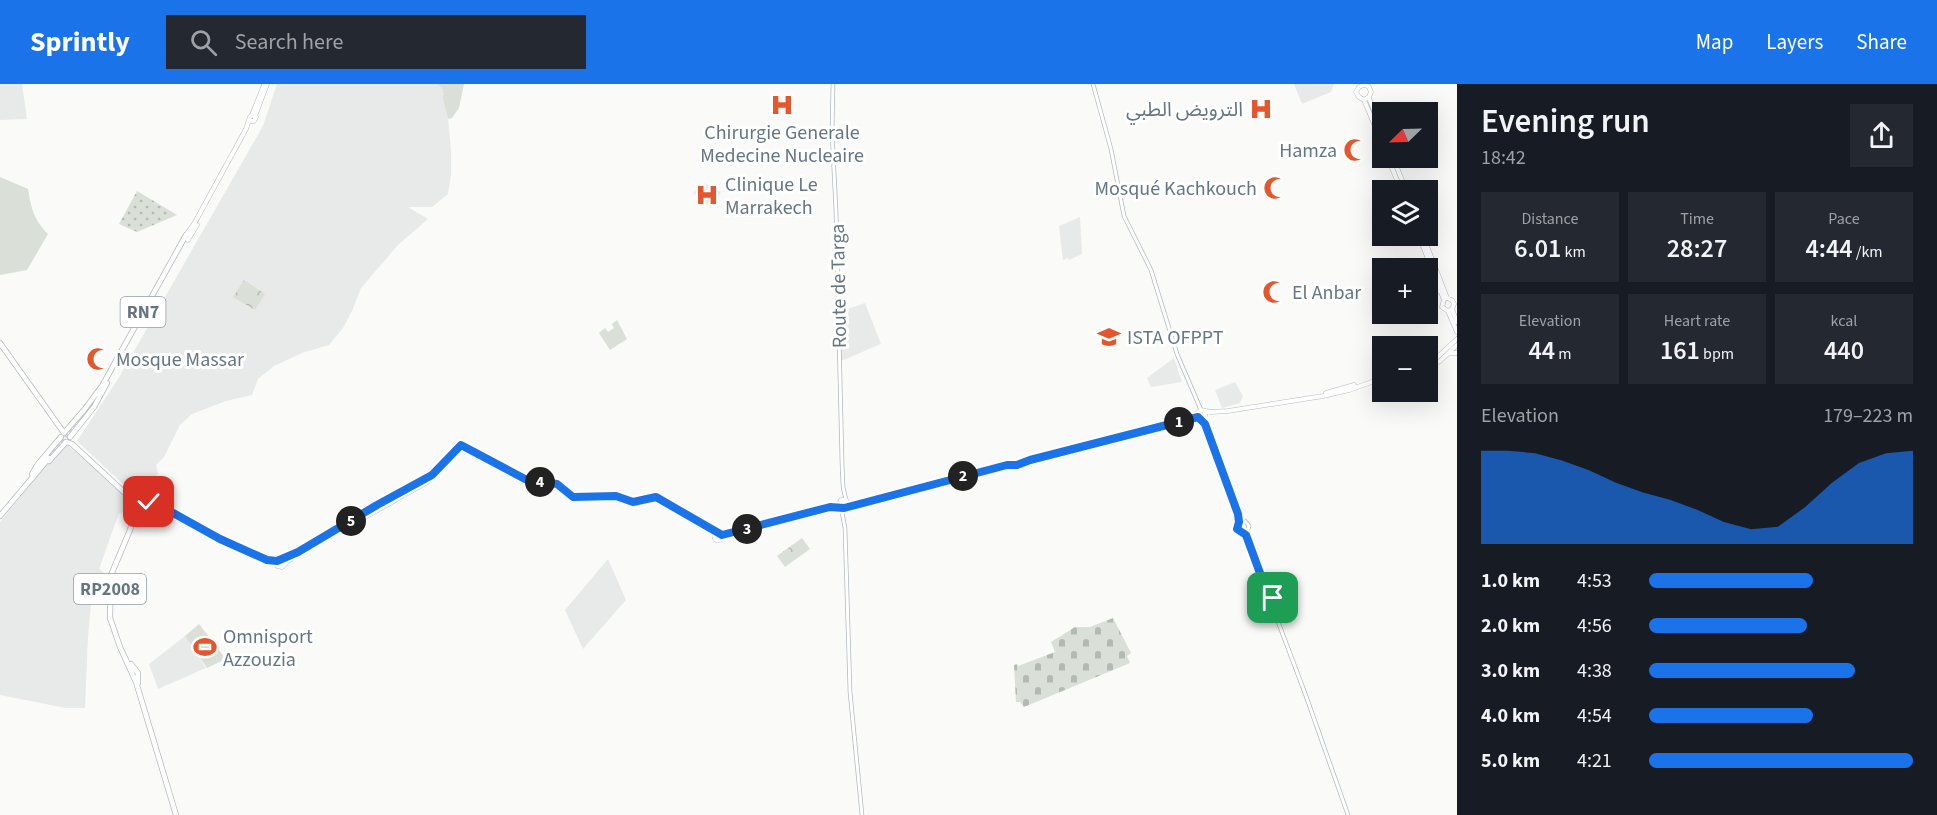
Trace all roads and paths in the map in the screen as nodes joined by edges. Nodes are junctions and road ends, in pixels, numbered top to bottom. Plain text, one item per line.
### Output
1 (266, 84) edge
2 (833, 84) edge
3 (1093, 84) edge
4 (1361, 85) edge
5 (1367, 99) junction
6 (1372, 110) edge
7 (1372, 113) edge
8 (253, 118) junction
9 (189, 238) junction
10 (1425, 246) edge
11 (1438, 286) edge
12 (1445, 299) junction
13 (1450, 310) junction
14 (1457, 322) edge
15 (1456, 330) edge
16 (0, 344) edge
17 (1456, 344) edge
18 (1457, 352) edge
19 (1451, 353) junction
20 (1438, 361) edge
21 (1438, 362) edge
22 (1372, 381) edge
23 (102, 389) junction
24 (79, 405) dead end
25 (90, 405) junction
26 (74, 412) dead end
27 (1201, 414) junction
28 (78, 418) junction
29 (58, 424) junction
30 (71, 426) junction
31 (63, 434) junction
32 (68, 439) junction
33 (73, 445) junction
34 (62, 447) junction
35 (49, 457) tunnel mouth
36 (33, 475) junction
37 (150, 495) dead end
38 (153, 503) junction
39 (139, 504) junction
40 (843, 504) junction
41 (0, 514) edge
42 (1240, 521) junction
43 (1245, 533) junction
44 (1266, 589) junction
45 (1270, 601) junction
46 (178, 815) edge
47 (862, 815) edge
48 (1348, 815) edge

1 - 8 main road, RN7
2 - 40 main road, Route de Targa
3 - 27 main road
4 - 5 main road
4 - 5 main road
5 - 6 main road
5 - 7 main road
8 - 9 main road, RN7
8 - 9 main road, RN7
9 - 23 highway, RN7
10 - 12 main road
11 - 12 main road
12 - 13 main road
12 - 13 main road
13 - 14 main road
13 - 15 main road
15 - 17 main road
16 - 29 highway
16 - 31 highway
17 - 19 main road
17 - 20 main road
18 - 19 main road
19 - 21 main road
22 - 27 main road
23 - 25 highway, RN7
23 - 32 highway
24 - 25 highway
25 - 28 highway
26 - 28 highway
27 - 40 main road
27 - 42 main road
28 - 30 highway
29 - 30 highway
29 - 31 highway
30 - 31 highway
31 - 32 highway
31 - 36 highway
32 - 33 highway
32 - 34 highway
32 - 39 highway
33 - 34 highway
33 - 39 highway
34 - 36 highway
35 - 36 highway
36 - 41 highway
37 - 38 main road
38 - 39 main road
38 - 40 main road
39 - 46 highway, RP2008
40 - 47 main road, Route de Targa
42 - 43 main road
42 - 43 main road
43 - 44 main road
44 - 45 main road
44 - 45 main road
45 - 48 main road

